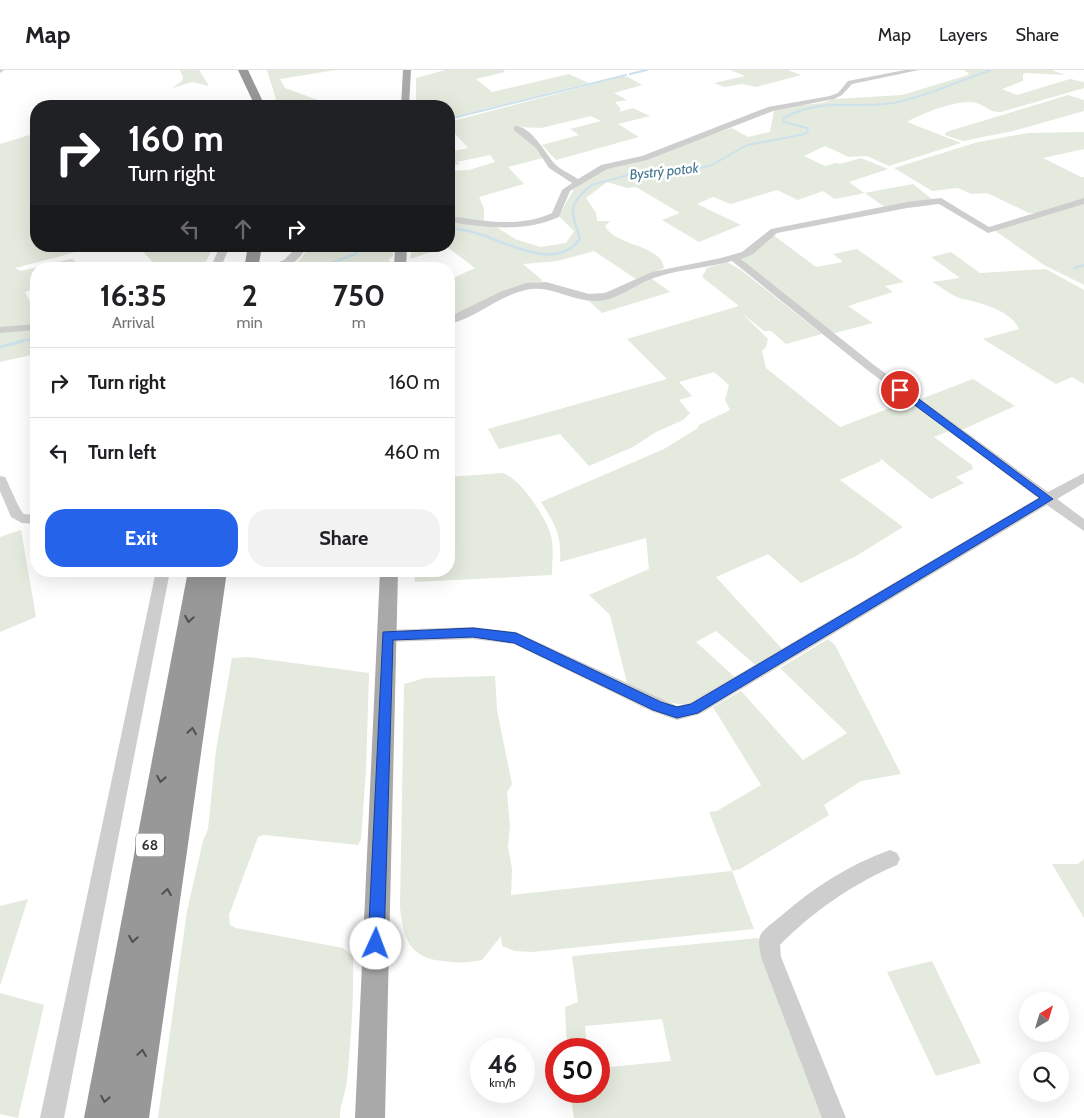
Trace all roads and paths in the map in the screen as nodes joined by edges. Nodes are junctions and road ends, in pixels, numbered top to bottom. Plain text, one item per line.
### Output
1 (233, 70) edge
2 (242, 70) edge
3 (407, 70) edge
4 (916, 70) edge
5 (247, 100) edge
6 (257, 100) edge
7 (405, 100) edge
8 (517, 128) dead end
9 (578, 183) junction
10 (1084, 201) edge
11 (455, 220) edge
12 (298, 252) edge
13 (734, 258) junction
14 (289, 262) edge
15 (455, 318) edge
16 (30, 328) edge
17 (0, 330) edge
18 (1084, 477) edge
19 (0, 480) edge
20 (1048, 499) junction
21 (30, 520) edge
22 (1084, 526) edge
23 (162, 577) edge
24 (197, 577) edge
25 (216, 577) edge
26 (389, 577) edge
27 (387, 636) junction
28 (890, 859) dead end
29 (52, 1118) edge
30 (102, 1118) edge
31 (132, 1118) edge
32 (370, 1118) edge
33 (834, 1118) edge

1 - 5 highway
2 - 6 highway
3 - 7 main road
4 - 9 street
8 - 9 street
9 - 11 street
10 - 13 street
12 - 14 street
13 - 15 street
13 - 20 street
16 - 17 street
18 - 20 street
19 - 21 street
20 - 22 street
20 - 27 street
23 - 29 street
24 -> 30 highway, 68
31 -> 25 highway, 68
26 - 27 main road
27 - 32 main road
28 - 33 street

